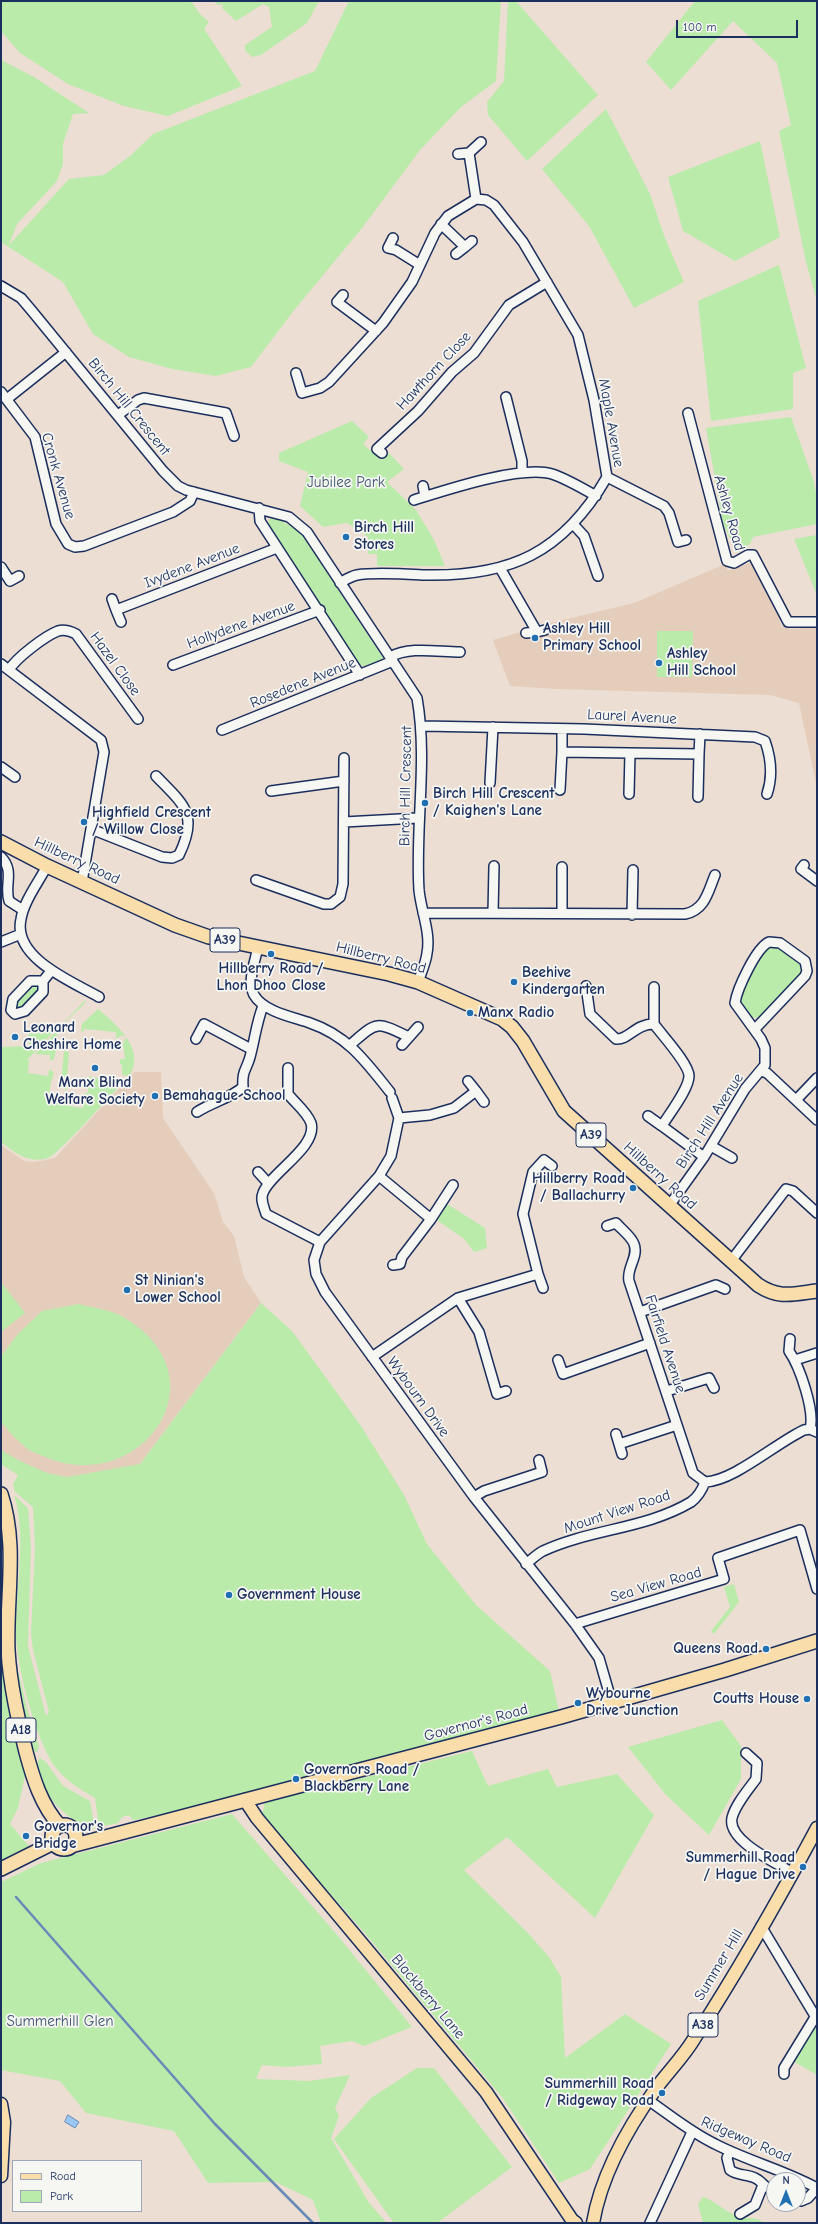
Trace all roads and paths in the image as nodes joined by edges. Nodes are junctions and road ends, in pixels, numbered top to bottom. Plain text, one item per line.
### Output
1 (481, 142) dead end
2 (458, 154) dead end
3 (469, 154) junction
4 (476, 199) junction
5 (441, 224) junction
6 (393, 238) dead end
7 (456, 254) dead end
8 (420, 265) junction
9 (547, 282) junction
10 (1, 286) edge
11 (337, 302) dead end
12 (376, 331) junction
13 (66, 352) junction
14 (296, 373) dead end
15 (302, 393) junction
16 (4, 395) edge
17 (222, 402) dead end
18 (305, 403) dead end
19 (498, 407) dead end
20 (226, 413) junction
21 (688, 413) dead end
22 (118, 415) junction
23 (234, 436) dead end
24 (370, 442) dead end
25 (522, 473) junction
26 (607, 477) junction
27 (423, 486) dead end
28 (194, 492) junction
29 (425, 496) junction
30 (596, 496) junction
31 (414, 500) dead end
32 (259, 508) junction
33 (573, 524) junction
34 (678, 542) dead end
35 (278, 548) junction
36 (1, 567) edge
37 (500, 568) junction
38 (19, 576) dead end
39 (598, 576) dead end
40 (10, 582) junction
41 (340, 583) junction
42 (1, 587) edge
43 (112, 599) dead end
44 (116, 610) junction
45 (320, 610) junction
46 (120, 622) dead end
47 (817, 622) edge
48 (526, 633) dead end
49 (460, 652) dead end
50 (392, 659) junction
51 (1, 664) edge
52 (173, 665) dead end
53 (9, 670) junction
54 (360, 675) junction
55 (138, 719) dead end
56 (422, 726) junction
57 (493, 727) junction
58 (562, 728) junction
59 (222, 730) dead end
60 (700, 734) junction
61 (562, 752) junction
62 (630, 752) junction
63 (699, 754) junction
64 (344, 758) dead end
65 (1, 767) edge
66 (156, 776) dead end
67 (15, 777) dead end
68 (344, 781) junction
69 (490, 783) dead end
70 (560, 790) dead end
71 (271, 792) dead end
72 (630, 794) dead end
73 (768, 794) dead end
74 (698, 797) dead end
75 (418, 818) junction
76 (344, 822) junction
77 (91, 828) junction
78 (1, 842) edge
79 (1, 857) edge
80 (804, 865) dead end
81 (47, 866) junction
82 (494, 866) dead end
83 (562, 867) dead end
84 (633, 870) dead end
85 (715, 875) dead end
86 (256, 880) dead end
87 (817, 881) edge
88 (82, 882) junction
89 (23, 910) junction
90 (423, 913) junction
91 (493, 913) junction
92 (562, 913) junction
93 (632, 915) junction
94 (21, 934) junction
95 (1, 942) edge
96 (258, 947) junction
97 (51, 971) junction
98 (43, 981) dead end
99 (418, 982) junction
100 (586, 986) dead end
101 (654, 987) dead end
102 (99, 997) dead end
103 (263, 1006) junction
104 (654, 1024) junction
105 (418, 1027) dead end
106 (755, 1029) junction
107 (409, 1037) junction
108 (196, 1039) dead end
109 (350, 1045) junction
110 (402, 1045) dead end
111 (252, 1049) junction
112 (288, 1068) dead end
113 (761, 1071) junction
114 (817, 1078) edge
115 (468, 1081) dead end
116 (476, 1091) junction
117 (796, 1100) junction
118 (484, 1102) dead end
119 (197, 1112) dead end
120 (648, 1116) dead end
121 (398, 1118) junction
122 (817, 1120) edge
123 (662, 1126) junction
124 (711, 1146) junction
125 (704, 1157) junction
126 (732, 1158) dead end
127 (552, 1166) dead end
128 (258, 1172) dead end
129 (379, 1176) junction
130 (268, 1183) junction
131 (453, 1185) dead end
132 (669, 1206) junction
133 (817, 1213) edge
134 (431, 1218) junction
135 (607, 1226) dead end
136 (320, 1242) junction
137 (731, 1261) junction
138 (393, 1264) dead end
139 (538, 1274) junction
140 (543, 1288) dead end
141 (725, 1288) dead end
142 (817, 1291) edge
143 (458, 1298) junction
144 (640, 1312) junction
145 (790, 1339) dead end
146 (650, 1342) junction
147 (817, 1353) edge
148 (372, 1357) junction
149 (558, 1360) dead end
150 (795, 1360) junction
151 (706, 1368) dead end
152 (563, 1374) junction
153 (710, 1378) junction
154 (566, 1383) dead end
155 (714, 1388) dead end
156 (506, 1391) dead end
157 (667, 1391) junction
158 (677, 1425) junction
159 (814, 1431) edge
160 (616, 1434) dead end
161 (619, 1444) junction
162 (622, 1454) dead end
163 (539, 1460) dead end
164 (705, 1482) junction
165 (1, 1494) edge
166 (474, 1497) junction
167 (526, 1564) junction
168 (817, 1590) edge
169 (575, 1624) junction
170 (817, 1641) edge
171 (612, 1703) junction
172 (746, 1753) dead end
173 (245, 1800) junction
174 (60, 1826) junction
175 (140, 1827) junction
176 (817, 1828) edge
177 (74, 1831) junction
178 (53, 1843) junction
179 (71, 1846) junction
180 (1, 1869) edge
181 (793, 1873) junction
182 (761, 1926) junction
183 (816, 2015) edge
184 (784, 2074) dead end
185 (648, 2100) junction
186 (1, 2104) edge
187 (692, 2132) junction
188 (730, 2151) junction
189 (1, 2176) edge
190 (763, 2185) junction
191 (766, 2186) edge
192 (817, 2188) edge
193 (806, 2199) edge
194 (740, 2214) dead end
195 (576, 2223) edge
196 (594, 2223) edge
197 (650, 2223) edge

1 - 3 street
2 - 3 street
3 - 4 street
4 - 5 street
4 - 9 street, Maple Avenue
5 - 7 street
5 - 8 street
6 - 8 street
8 - 12 street
9 - 24 street, Hawthorn Close
9 - 26 street, Maple Avenue
10 - 13 street, Birch Hill Crescent
11 - 12 street
12 - 15 street
13 - 16 street, Cronk Avenue
13 - 22 street, Birch Hill Crescent
14 - 15 street
15 - 18 street
16 - 28 street, Cronk Avenue
17 - 20 street
19 - 25 street
20 - 22 street
20 - 23 street
21 - 47 street, Ashley Road
22 - 28 street, Birch Hill Crescent
25 - 29 street
25 - 30 street
26 - 30 street, Maple Avenue
26 - 34 street
27 - 29 street
28 - 32 street, Birch Hill Crescent
29 - 31 street
30 - 33 street, Maple Avenue
32 - 35 street
32 - 41 street, Birch Hill Crescent
33 - 37 street, Maple Avenue
33 - 39 street
35 - 44 street, Ivydene Avenue
35 - 45 street
36 - 40 street
37 - 41 street, Maple Avenue
37 - 48 street
38 - 40 street
40 - 42 street
41 - 50 street, Birch Hill Crescent
43 - 44 street
44 - 46 street
45 - 52 street, Hollydene Avenue
45 - 54 street
49 - 50 street, Rosedene Avenue
50 - 54 street, Rosedene Avenue
50 - 56 street, Birch Hill Crescent
51 - 53 street
53 - 55 street, Hazel Close
53 - 77 street
54 - 59 street, Rosedene Avenue
56 - 57 street, Laurel Avenue
56 - 75 street, Birch Hill Crescent
57 - 58 street, Laurel Avenue
57 - 69 street
58 - 60 street, Laurel Avenue
58 - 61 street
60 - 63 street
60 - 73 street, Laurel Avenue
61 - 62 street
61 - 70 street
62 - 63 street
62 - 72 street
63 - 74 street
64 - 68 street
65 - 67 street
66 - 77 street
68 - 71 street
68 - 76 street
75 - 76 street
75 - 90 street, Birch Hill Crescent
76 - 86 street
77 - 88 street
78 - 81 highway, Hillberry Road / A39
79 - 89 street
80 - 87 street
81 - 88 highway, Hillberry Road / A39
81 - 89 street
82 - 91 street
83 - 92 street
84 - 93 street
85 - 93 street
88 - 96 highway, Hillberry Road / A39
89 - 94 street
90 - 91 street
90 - 99 street, Birch Hill Crescent
91 - 92 street
92 - 93 street
94 - 95 street
94 - 97 street
96 - 99 highway, Hillberry Road / A39
96 - 103 street
97 - 98 street
97 - 102 street
99 - 132 highway, Hillberry Road / A39
100 - 104 street
101 - 104 street
103 - 109 street
103 - 111 street
104 - 123 street
105 - 107 street
106 - 106 street, Birch Hill Avenue
106 - 113 street, Birch Hill Avenue
107 - 109 street
107 - 110 street
108 - 111 street
109 - 121 street, Wybourn Drive
111 - 119 street
112 - 130 street
113 - 117 street, Birch Hill Avenue
113 - 124 street, Birch Hill Avenue
114 - 117 street
115 - 116 street
116 - 118 street
116 - 121 street
117 - 122 street, Birch Hill Avenue
120 - 123 street
121 - 129 street, Wybourn Drive
123 - 125 street
124 - 125 street, Birch Hill Avenue
124 - 126 street
125 - 132 street, Birch Hill Avenue
127 - 139 street
128 - 130 street
129 - 134 street
129 - 136 street, Wybourn Drive
130 - 136 street
131 - 134 street
132 - 137 highway, Hillberry Road / A39
133 - 137 street
134 - 138 street
135 - 144 street, Fairfield Avenue
136 - 148 street, Wybourn Drive
137 - 142 highway, Hillberry Road / A39
139 - 140 street
139 - 143 street
141 - 144 street
143 - 148 street
143 - 156 street
144 - 146 street, Fairfield Avenue
145 - 150 street
146 - 152 street
146 - 157 street, Fairfield Avenue
147 - 150 street
148 - 166 street, Wybourn Drive
149 - 152 street
150 - 159 street
151 - 153 street
152 - 154 street
153 - 155 street
153 - 157 street
157 - 158 street, Fairfield Avenue
158 - 161 street
158 - 164 street, Fairfield Avenue
159 - 164 street
160 - 161 street
161 - 162 street
163 - 166 street
164 - 167 street, Mount View Road
165 - 174 highway, A18
166 - 167 street, Wybourn Drive
167 - 169 street, Wybourn Drive
168 - 169 street, Sea View Road
169 - 171 street, Wybourn Drive
170 - 171 highway, Governor's Road
171 - 173 highway, Governor's Road
172 - 181 street
173 - 175 highway, Governor's Road
173 - 195 main road, Blackberry Lane
174 - 177 highway
174 - 178 highway
175 - 177 highway, Governor's Road
175 - 179 highway, Governor's Road
176 - 181 main road, Summer Hill / A38
177 - 179 highway
178 - 179 highway
178 - 180 highway
181 - 182 main road, Summer Hill / A38
182 - 183 street
182 - 185 main road, Summer Hill / A38
183 - 184 street
185 - 187 street, Ridgeway Road
185 - 196 main road, Summer Hill / A38
186 - 189 main road
187 - 188 street, Ridgeway Road
187 - 197 street
188 - 190 street
188 - 192 street, Ridgeway Road
190 - 191 street
190 - 194 street
192 - 193 street

